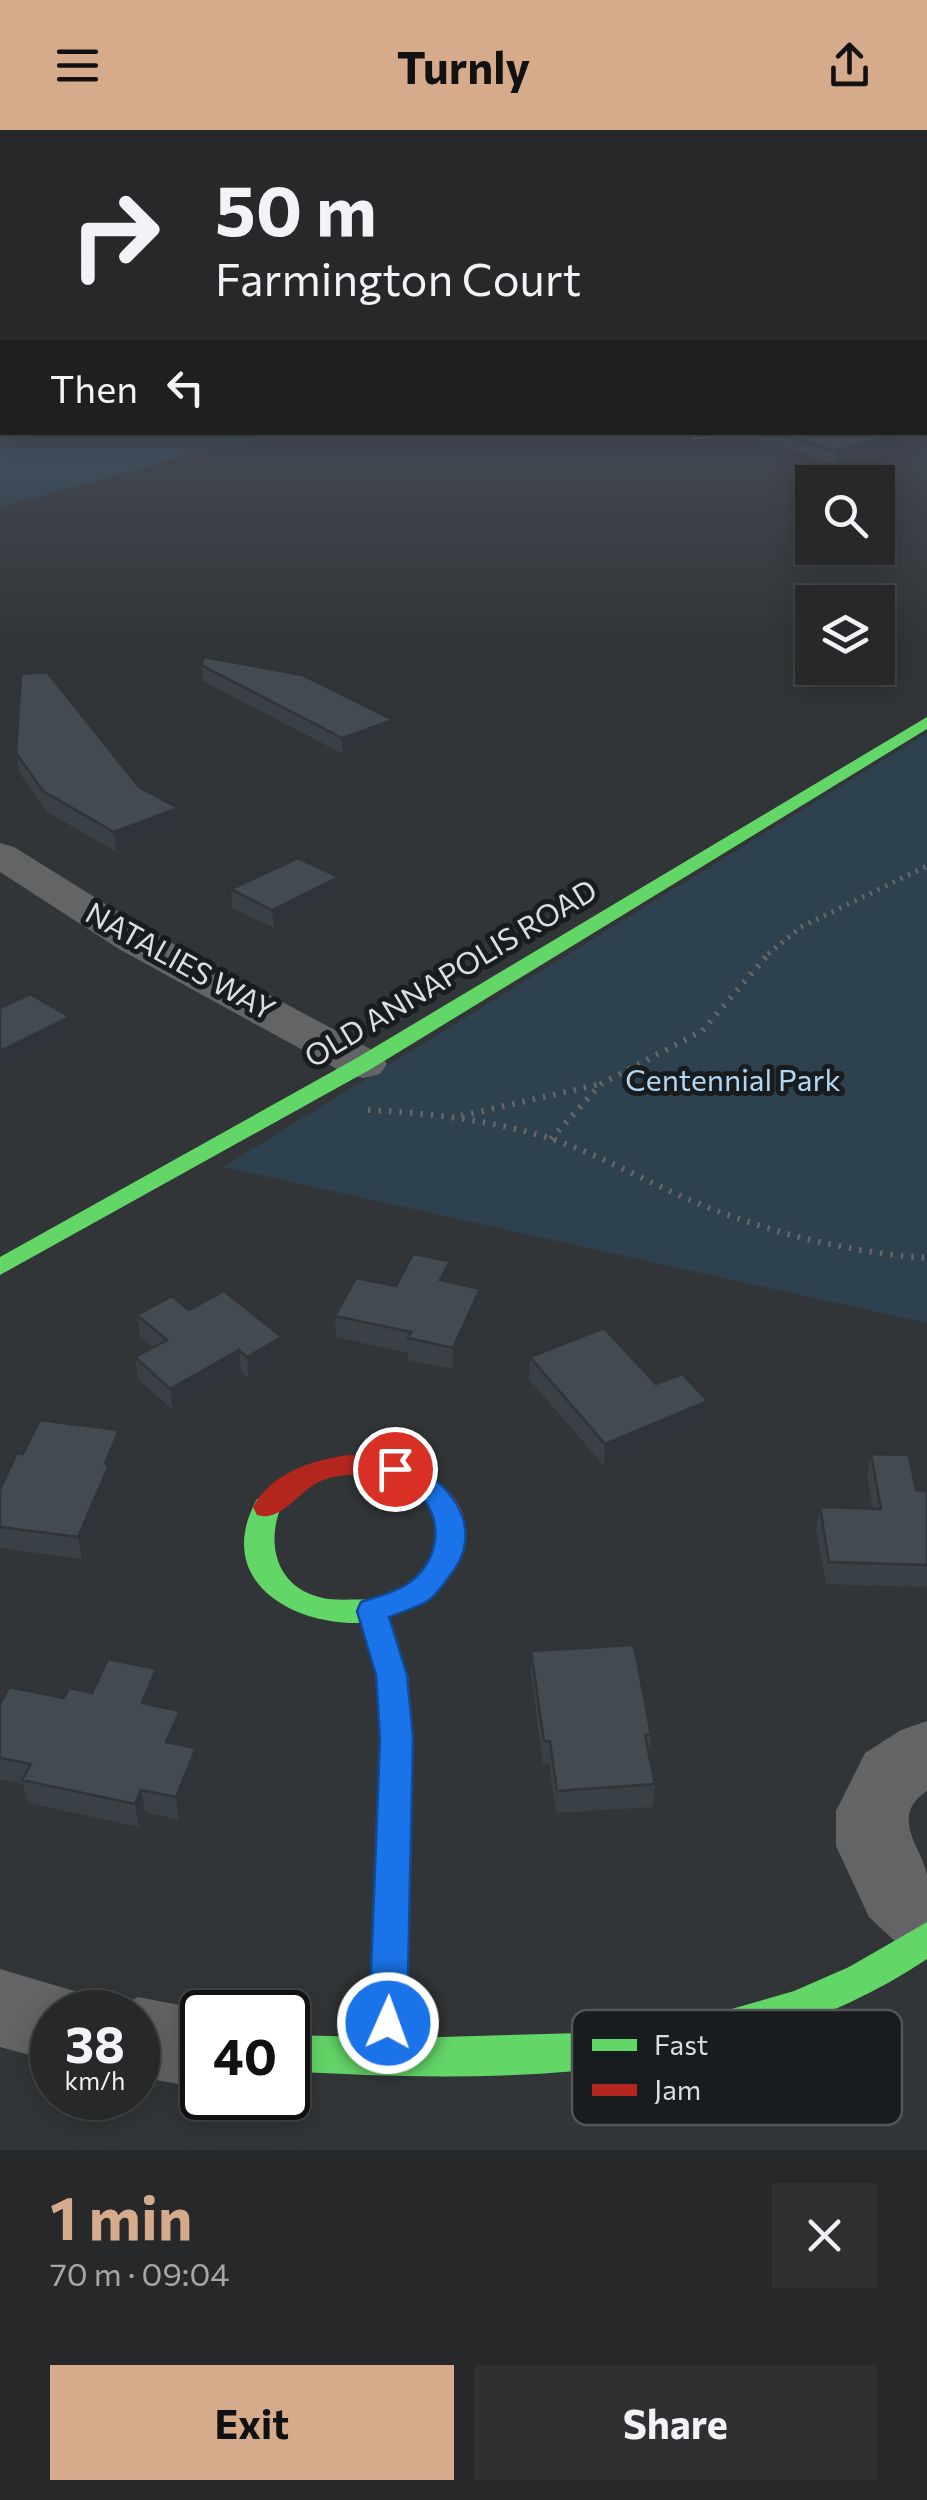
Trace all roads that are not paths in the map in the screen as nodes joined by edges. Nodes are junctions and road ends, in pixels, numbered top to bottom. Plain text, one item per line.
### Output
1 (927, 722) edge
2 (0, 855) edge
3 (364, 1064) junction
4 (0, 1267) edge
5 (372, 1611) junction
6 (927, 1752) edge
7 (927, 1919) edge
8 (927, 1940) edge
9 (0, 2008) edge
10 (784, 2010) edge
11 (30, 2016) edge
12 (572, 2050) edge
13 (310, 2055) edge
14 (387, 2058) junction

1 - 3 street, OLD ANNAPOLIS ROAD
2 - 3 street, NATALIES WAY
3 - 4 street, OLD ANNAPOLIS ROAD
5 - 5 street
5 - 14 street
6 - 7 street
8 - 10 street
9 - 11 street
12 - 14 street
13 - 14 street

